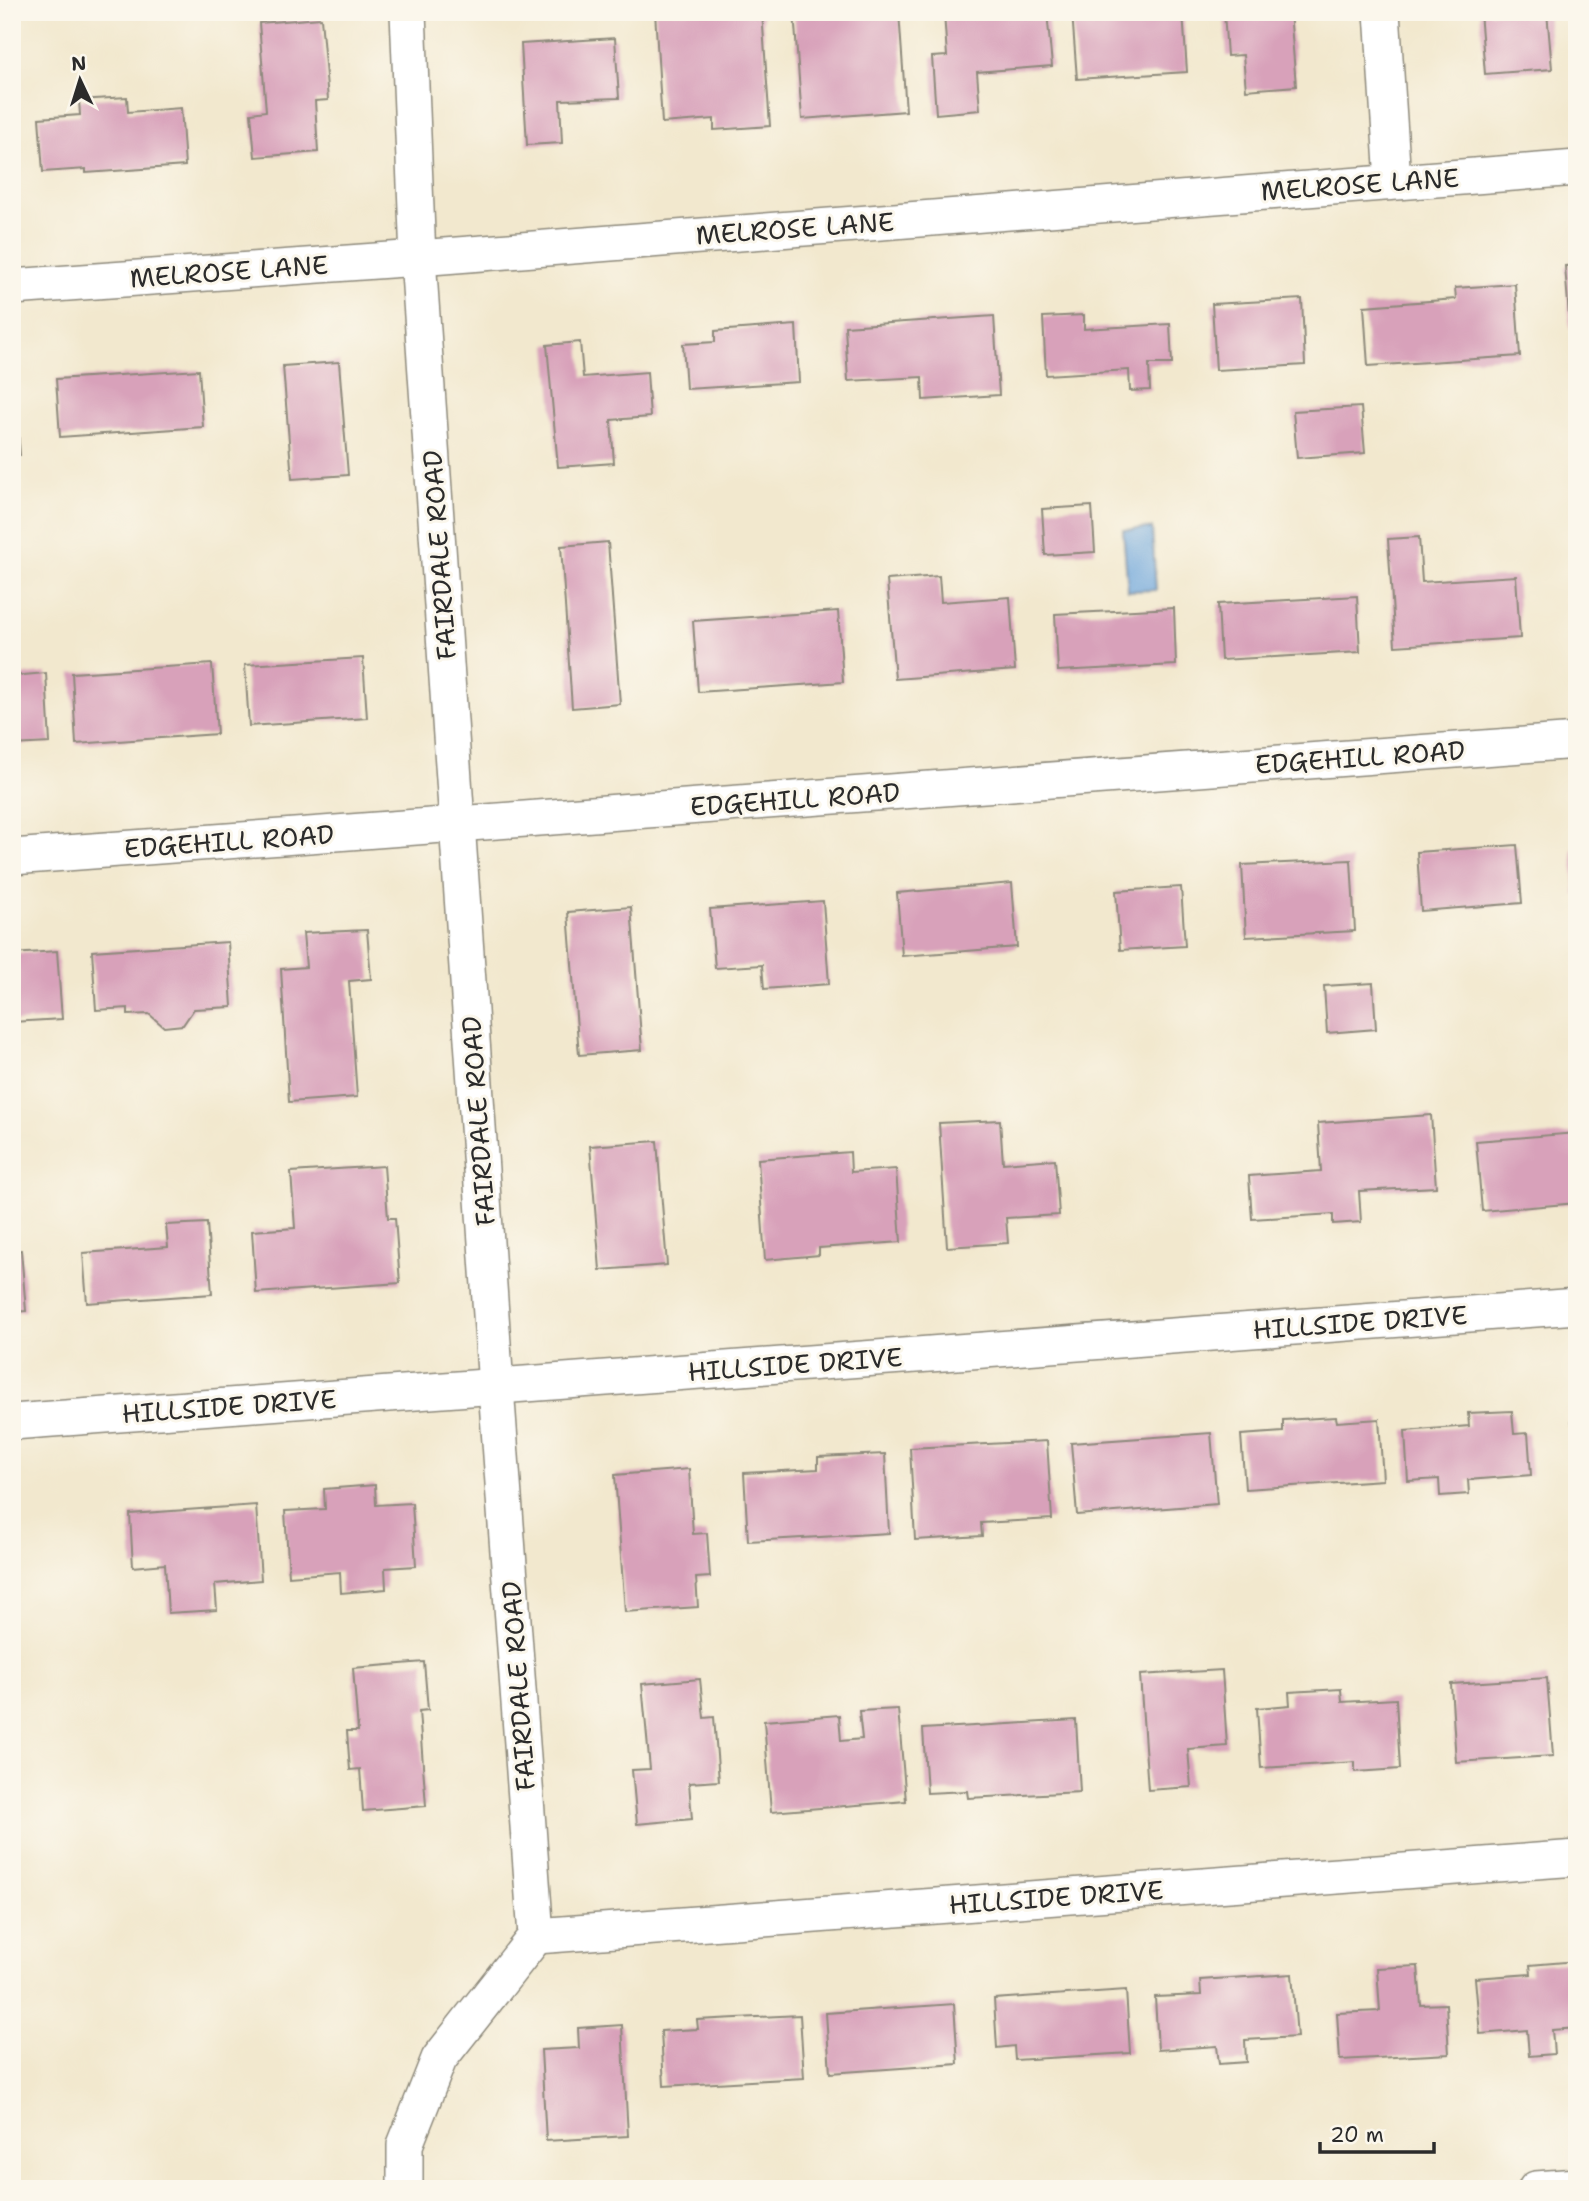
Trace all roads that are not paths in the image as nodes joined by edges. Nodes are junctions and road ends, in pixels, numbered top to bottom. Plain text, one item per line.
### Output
1 (408, 12) edge
2 (1382, 12) edge
3 (1577, 168) edge
4 (1393, 181) junction
5 (418, 258) junction
6 (12, 287) edge
7 (1577, 741) edge
8 (458, 824) junction
9 (12, 857) edge
10 (1577, 1306) edge
11 (496, 1387) junction
12 (12, 1422) edge
13 (1577, 1858) edge
14 (536, 1936) junction
15 (1577, 2186) edge
16 (405, 2189) edge
17 (1536, 2189) edge

1 - 5 street, FAIRDALE ROAD
2 - 4 street
3 - 4 street, MELROSE LANE
4 - 5 street, MELROSE LANE
5 - 6 street, MELROSE LANE
5 - 8 street, FAIRDALE ROAD
7 - 8 street, EDGEHILL ROAD
8 - 9 street, EDGEHILL ROAD
8 - 11 street, FAIRDALE ROAD
10 - 11 street, HILLSIDE DRIVE
11 - 12 street, HILLSIDE DRIVE
11 - 14 street, FAIRDALE ROAD
13 - 14 street, HILLSIDE DRIVE
14 - 16 street
15 - 17 street

